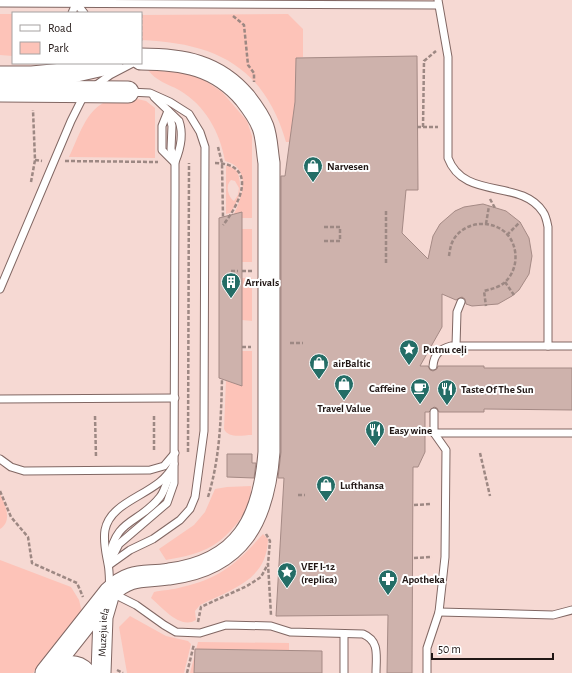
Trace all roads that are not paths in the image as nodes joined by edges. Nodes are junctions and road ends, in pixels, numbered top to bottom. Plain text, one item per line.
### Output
1 (77, 2) edge
2 (438, 2) edge
3 (0, 3) edge
4 (72, 12) edge
5 (83, 12) edge
6 (142, 59) edge
7 (99, 64) edge
8 (131, 64) edge
9 (64, 68) edge
10 (0, 77) edge
11 (0, 91) edge
12 (86, 92) junction
13 (128, 92) joint
14 (150, 93) junction
15 (168, 111) junction
16 (174, 162) junction
17 (0, 290) edge
18 (461, 302) dead end
19 (456, 346) junction
20 (548, 346) junction
21 (572, 346) edge
22 (433, 366) dead end
23 (175, 398) junction
24 (0, 399) edge
25 (434, 412) dead end
26 (434, 433) junction
27 (572, 433) edge
28 (175, 453) junction
29 (0, 459) edge
30 (175, 462) junction
31 (108, 565) junction
32 (110, 592) junction
33 (572, 610) edge
34 (439, 612) junction
35 (344, 634) junction
36 (46, 673) edge
37 (50, 673) edge
38 (85, 673) edge
39 (101, 673) edge
40 (344, 673) edge
41 (376, 673) edge
42 (427, 673) edge

1 - 2 lane
1 - 3 lane
1 - 4 lane
1 - 5 lane
2 - 20 lane
6 - 32 main road
7 - 9 main road
8 - 12 lane
9 - 10 main road
11 - 12 main road
12 - 13 main road
12 - 17 lane
13 - 14 lane
14 - 15 lane
14 - 31 lane
15 - 16 lane
15 - 16 lane
16 - 23 lane
18 - 19 lane
19 - 20 lane
19 - 22 lane
20 - 21 lane
23 - 24 lane
23 - 28 lane
25 - 26 lane
26 - 27 lane
26 - 34 lane
28 - 29 lane
28 - 30 lane
30 - 31 lane
30 - 31 lane
30 - 31 lane
31 - 32 lane
32 - 35 lane
32 - 36 main road
32 - 39 street, Muzeju iela
33 - 34 lane
34 - 42 lane
35 - 40 lane
35 - 41 lane
37 - 38 main road

